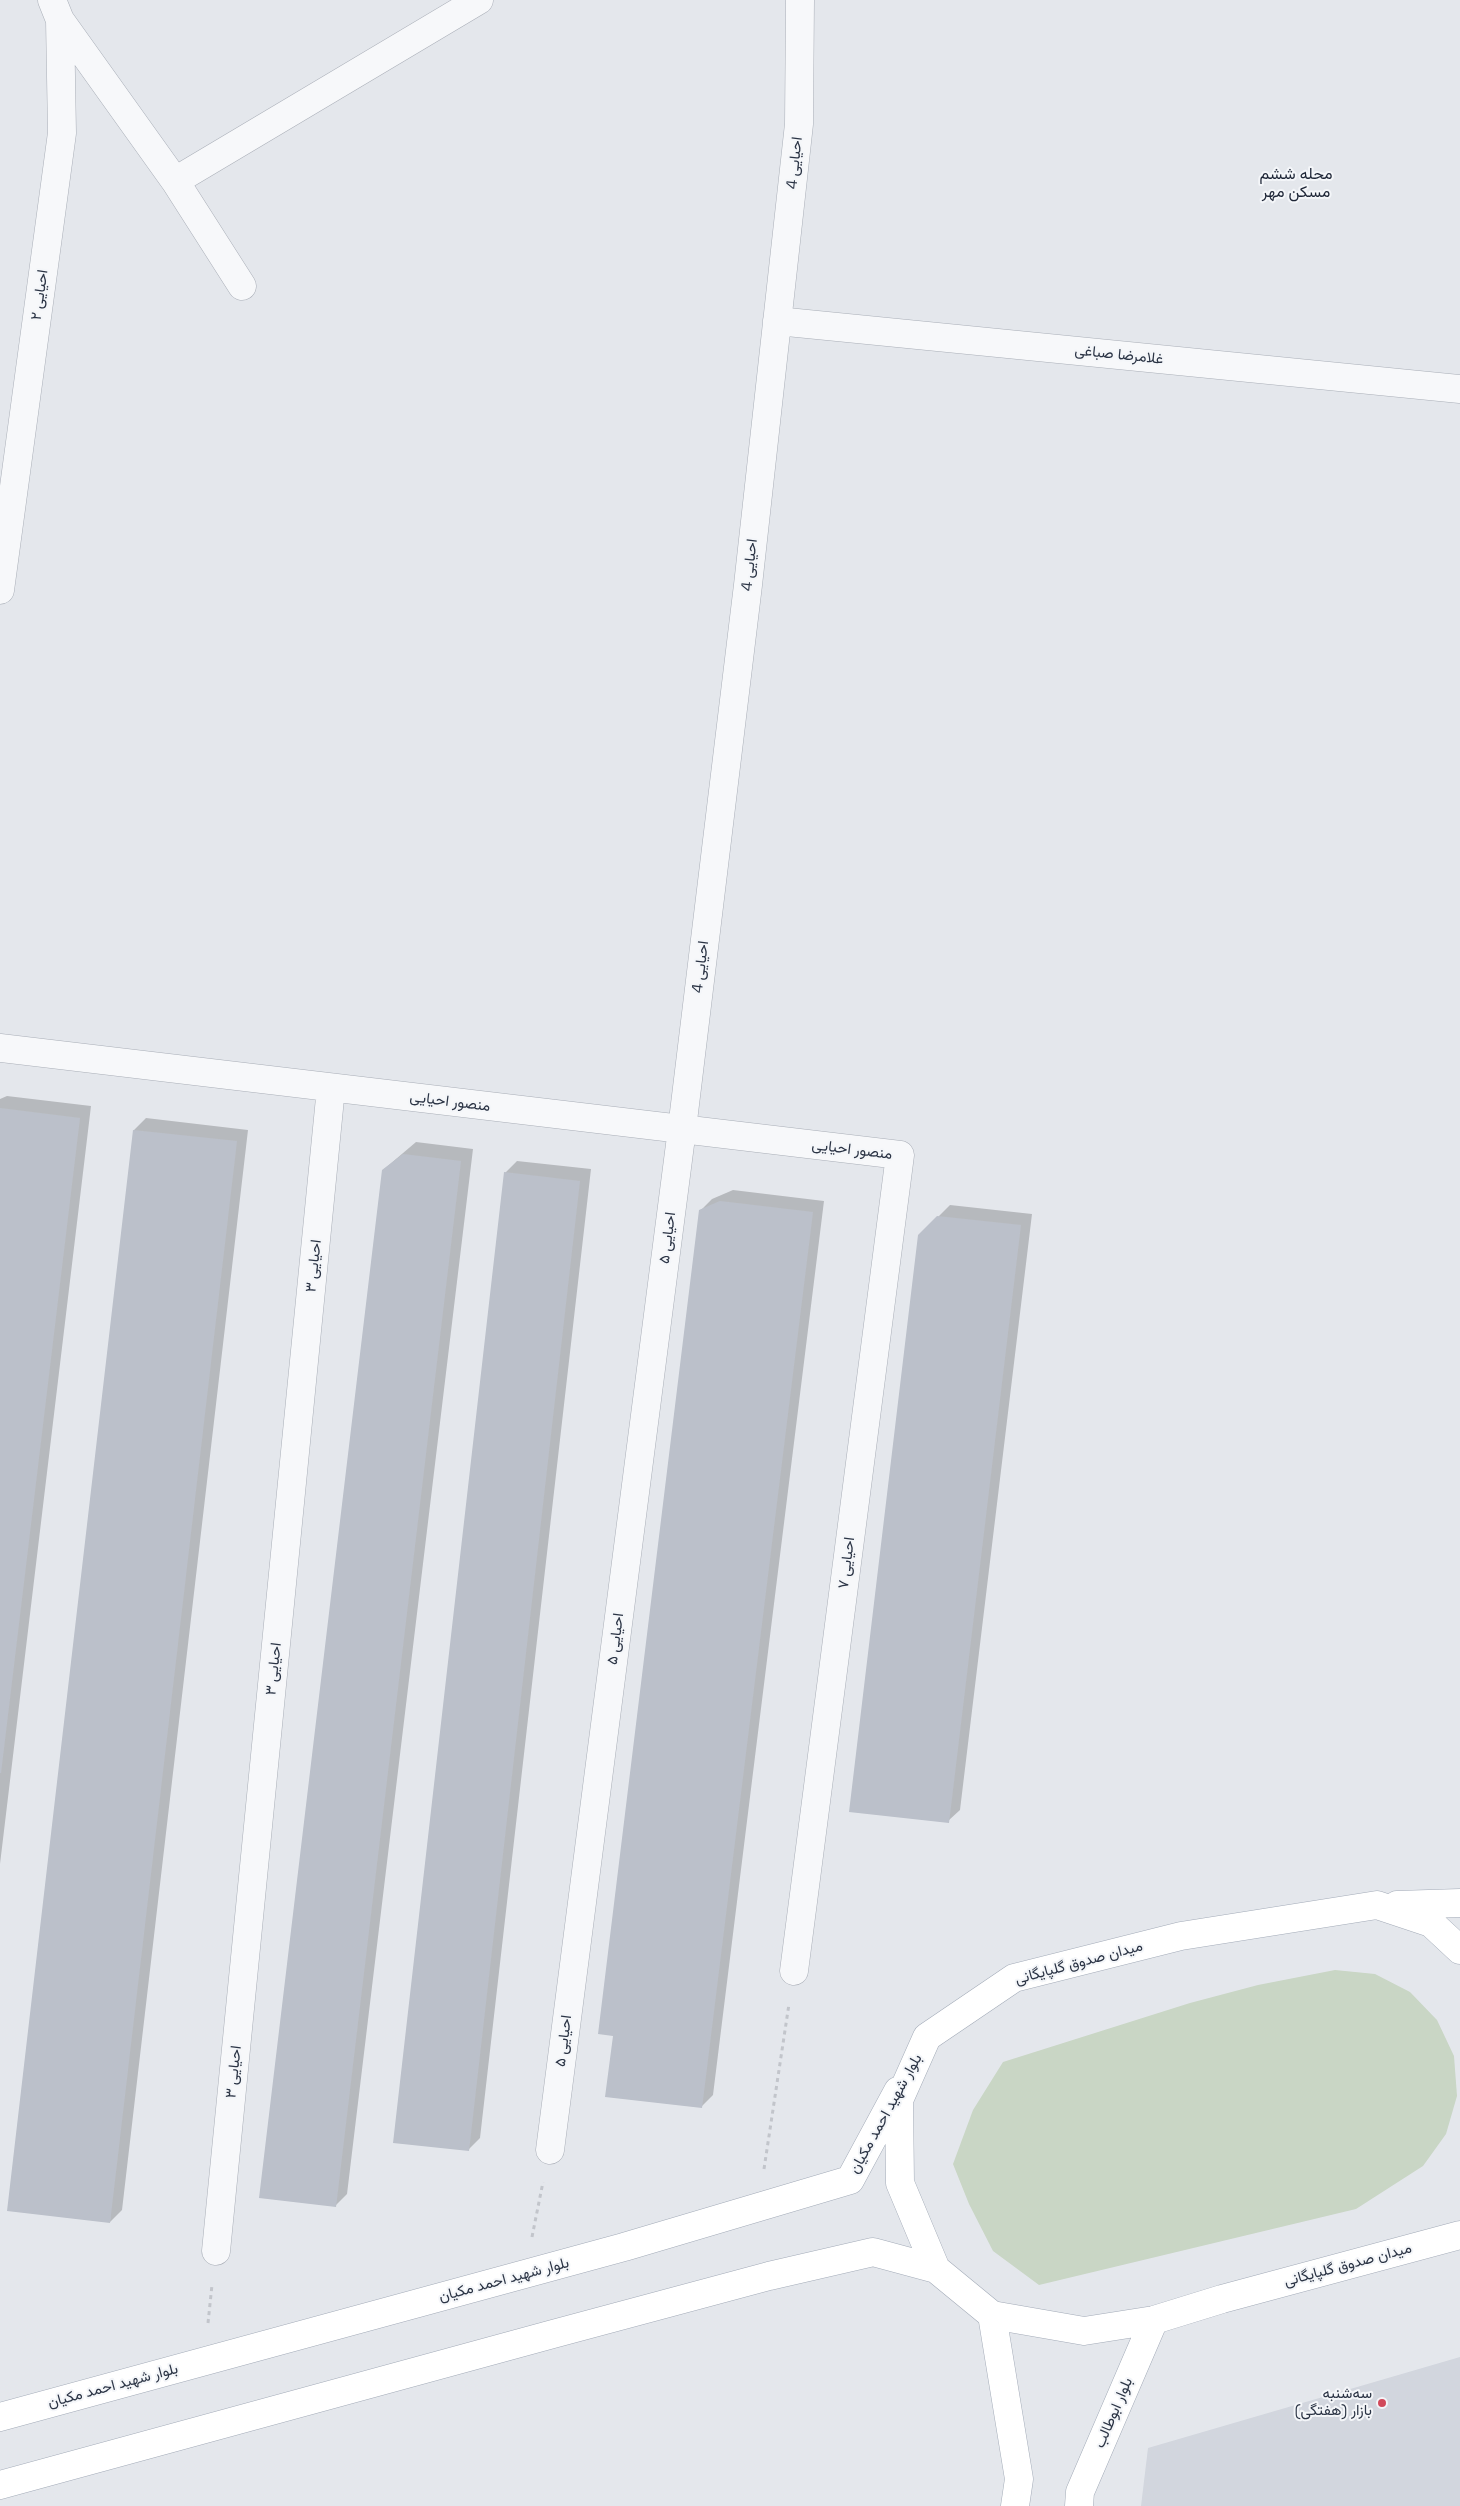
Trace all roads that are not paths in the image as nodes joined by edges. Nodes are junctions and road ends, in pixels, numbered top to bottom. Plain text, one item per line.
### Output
1 (478, 0) edge
2 (800, 0) edge
3 (56, 10) edge
4 (175, 181) junction
5 (242, 286) dead end
6 (777, 321) junction
7 (1460, 388) edge
8 (0, 590) edge
9 (0, 1048) edge
10 (331, 1088) junction
11 (682, 1129) junction
12 (900, 1155) joint
13 (1460, 1903) edge
14 (1377, 1905) junction
15 (1460, 1950) edge
16 (794, 1971) road end
17 (928, 2037) junction
18 (550, 2150) road end
19 (1460, 2234) edge
20 (216, 2251) road end
21 (936, 2269) junction
22 (992, 2315) junction
23 (1154, 2320) junction
24 (0, 2417) edge
25 (0, 2485) edge
26 (1015, 2506) edge
27 (1079, 2506) edge

1 - 4 street
2 - 6 street, احیایی 4
3 - 4 street
3 - 8 street, احیایی ۲
4 - 5 street
6 - 7 street, غلامرضا صباغی
6 - 11 street, احیایی 4
9 - 10 street, منصور احیایی
10 - 11 street, منصور احیایی
10 - 20 street, احیایی ۳
11 - 12 street, منصور احیایی
11 - 18 street, احیایی ۵
12 - 16 street, احیایی ۷
13 - 14 main road
14 - 15 main road, میدان صدوق گلپایگانی
14 - 17 main road, میدان صدوق گلپایگانی
17 - 21 main road, میدان صدوق گلپایگانی
17 - 24 main road, بلوار شهید احمد مکیان
19 - 23 main road, میدان صدوق گلپایگانی
21 - 22 main road, میدان صدوق گلپایگانی
21 - 25 main road
22 - 23 main road, میدان صدوق گلپایگانی
22 - 26 main road
23 - 27 main road, بلوار ابوطالب

